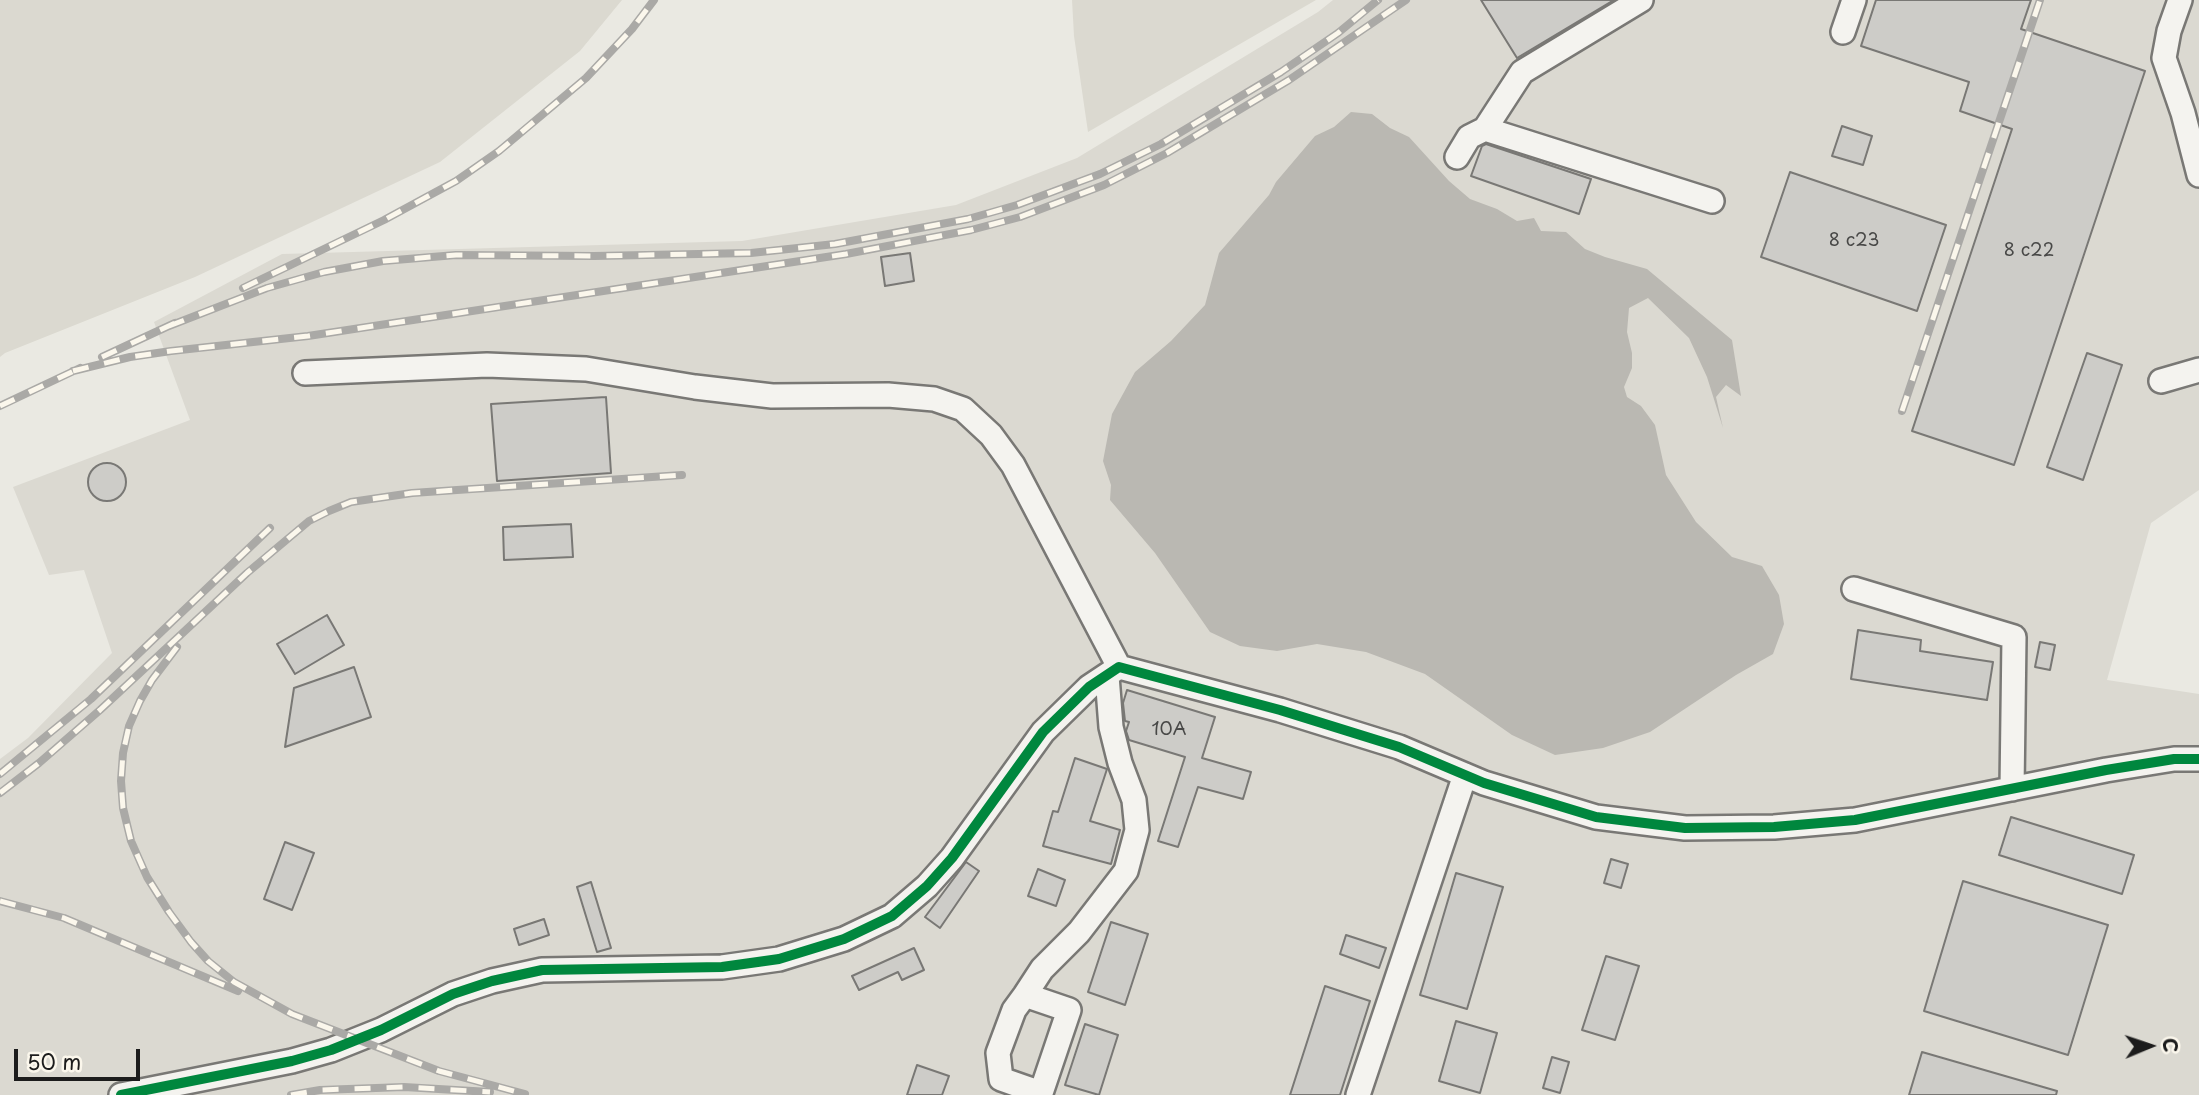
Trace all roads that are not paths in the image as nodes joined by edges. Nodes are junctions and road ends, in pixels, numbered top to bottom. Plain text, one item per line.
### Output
1 (1641, 0) edge
2 (1854, 0) edge
3 (2179, 0) edge
4 (1843, 32) dead end
5 (1485, 129) junction
6 (1457, 157) dead end
7 (2199, 175) edge
8 (1712, 201) dead end
9 (2199, 370) edge
10 (305, 373) dead end
11 (2161, 381) dead end
12 (1854, 589) dead end
13 (1113, 672) junction
14 (2199, 759) edge
15 (1465, 775) junction
16 (2011, 789) junction
17 (1025, 995) dead end
18 (121, 1095) edge
19 (1358, 1095) edge

1 - 5 street
2 - 4 street
3 - 7 street
5 - 6 street
5 - 8 street
9 - 11 street
10 - 13 street
12 - 16 street
13 - 15 street
13 - 17 street
13 - 18 street
14 - 16 street
15 - 16 street
15 - 19 street

